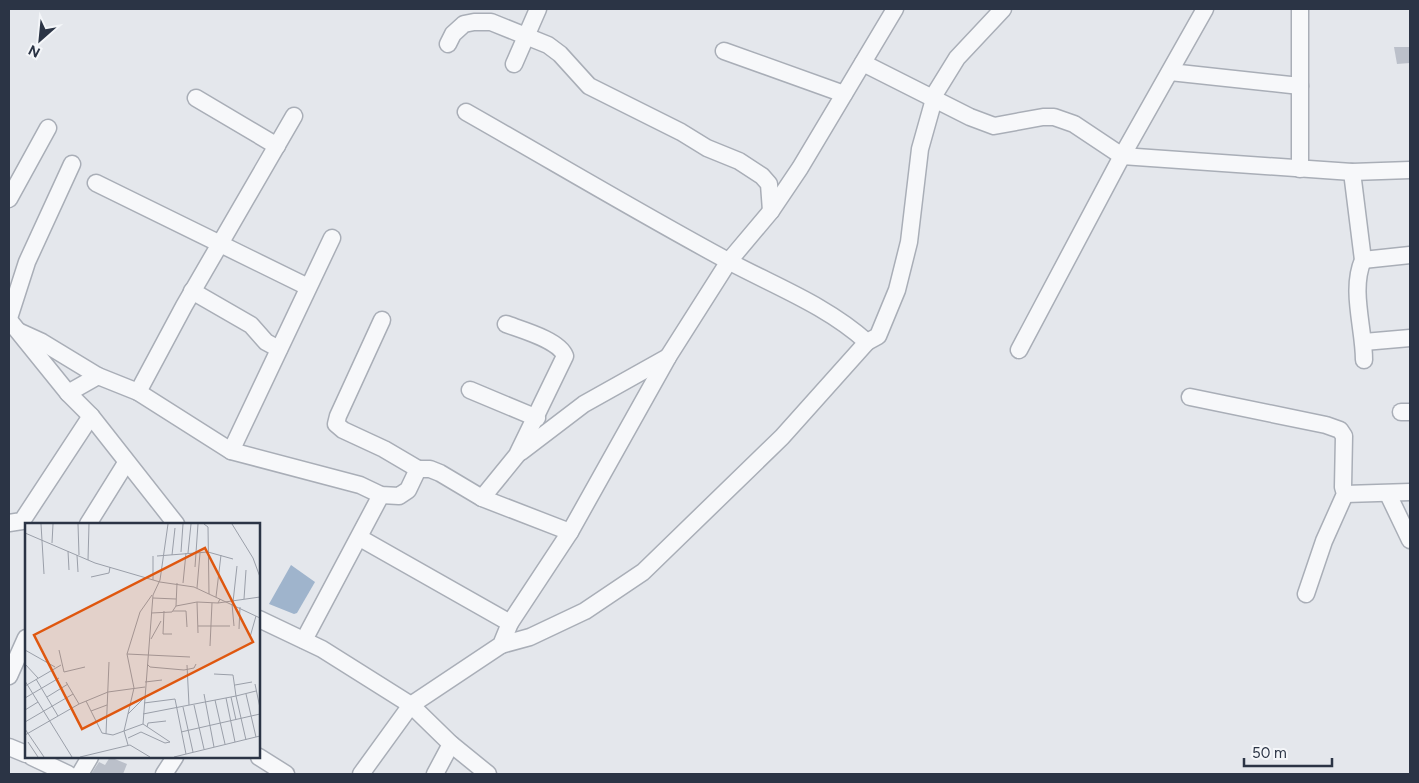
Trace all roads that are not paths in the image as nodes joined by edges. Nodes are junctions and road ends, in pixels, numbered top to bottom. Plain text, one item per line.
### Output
1 (538, 9) edge
2 (895, 9) edge
3 (1003, 9) edge
4 (1205, 9) edge
5 (1300, 9) edge
6 (527, 35) junction
7 (448, 44) dead end
8 (724, 51) dead end
9 (863, 63) junction
10 (514, 64) dead end
11 (1170, 72) junction
12 (1300, 86) junction
13 (844, 94) junction
14 (196, 98) dead end
15 (934, 99) junction
16 (466, 112) dead end
17 (294, 116) dead end
18 (48, 128) dead end
19 (277, 146) junction
20 (1122, 156) junction
21 (72, 164) dead end
22 (1300, 170) junction
23 (1410, 170) edge
24 (1352, 172) junction
25 (96, 183) dead end
26 (9, 199) edge
27 (770, 210) junction
28 (332, 238) dead end
29 (220, 245) junction
30 (1410, 255) edge
31 (1363, 260) junction
32 (729, 261) junction
33 (308, 287) junction
34 (192, 291) junction
35 (382, 320) dead end
36 (11, 324) edge
37 (506, 324) dead end
38 (1410, 338) edge
39 (867, 342) junction
40 (1364, 342) junction
41 (279, 349) junction
42 (1019, 350) dead end
43 (668, 357) junction
44 (1364, 360) dead end
45 (98, 376) junction
46 (470, 390) dead end
47 (138, 392) junction
48 (68, 393) junction
49 (1190, 397) dead end
50 (91, 416) junction
51 (537, 418) junction
52 (230, 451) junction
53 (517, 455) junction
54 (126, 463) junction
55 (418, 468) junction
56 (1410, 492) edge
57 (1345, 494) junction
58 (1388, 494) junction
59 (381, 495) junction
60 (482, 498) junction
61 (9, 523) edge
62 (89, 523) edge
63 (175, 523) edge
64 (570, 532) junction
65 (360, 538) junction
66 (1410, 540) edge
67 (1306, 594) dead end
68 (260, 620) edge
69 (510, 623) junction
70 (25, 640) edge
71 (304, 640) junction
72 (501, 645) junction
73 (9, 676) edge
74 (411, 705) junction
75 (451, 744) junction
76 (9, 747) edge
77 (25, 754) edge
78 (260, 757) edge
79 (89, 758) edge
80 (174, 758) edge
81 (43, 759) edge
82 (275, 771) edge
83 (68, 774) edge
84 (80, 774) edge
85 (164, 774) edge
86 (361, 774) edge
87 (435, 774) edge
88 (488, 774) edge

1 - 6 street
2 - 9 street
3 - 15 street
4 - 11 street
5 - 12 street
6 - 7 street
6 - 10 street
6 - 27 street
8 - 13 street
9 - 13 street
9 - 15 street
11 - 12 street
11 - 20 street
12 - 22 street
13 - 27 street
14 - 19 street
15 - 20 street
15 - 39 street
16 - 32 street
17 - 19 street
18 - 26 street
19 - 29 street
20 - 22 street
20 - 42 street
21 - 36 street
22 - 24 street
23 - 24 street
24 - 31 street
25 - 29 street
27 - 32 street
28 - 33 street
29 - 33 street
29 - 34 street
30 - 31 street
31 - 40 street
32 - 39 street
32 - 43 street
33 - 41 street
34 - 41 street
34 - 47 street
35 - 55 street
36 - 45 street
36 - 48 street
37 - 51 street
38 - 40 street
39 - 72 street
40 - 44 street
41 - 52 street
43 - 53 street
43 - 64 street
45 - 47 street
45 - 48 street
46 - 51 street
47 - 52 street
48 - 50 street
49 - 57 street
50 - 54 street
50 - 61 street
51 - 53 street
52 - 59 street
53 - 60 street
54 - 62 street
54 - 63 street
55 - 59 street
55 - 60 street
56 - 58 street
57 - 58 street
57 - 67 street
58 - 66 street
59 - 65 street
60 - 64 street
64 - 69 street
65 - 69 street
65 - 71 street
68 - 71 street
69 - 72 street
70 - 73 street
71 - 74 street
72 - 74 street
74 - 75 street
74 - 86 street
75 - 87 street
75 - 88 street
76 - 77 street
78 - 82 street
79 - 84 street
80 - 85 street
81 - 83 street

